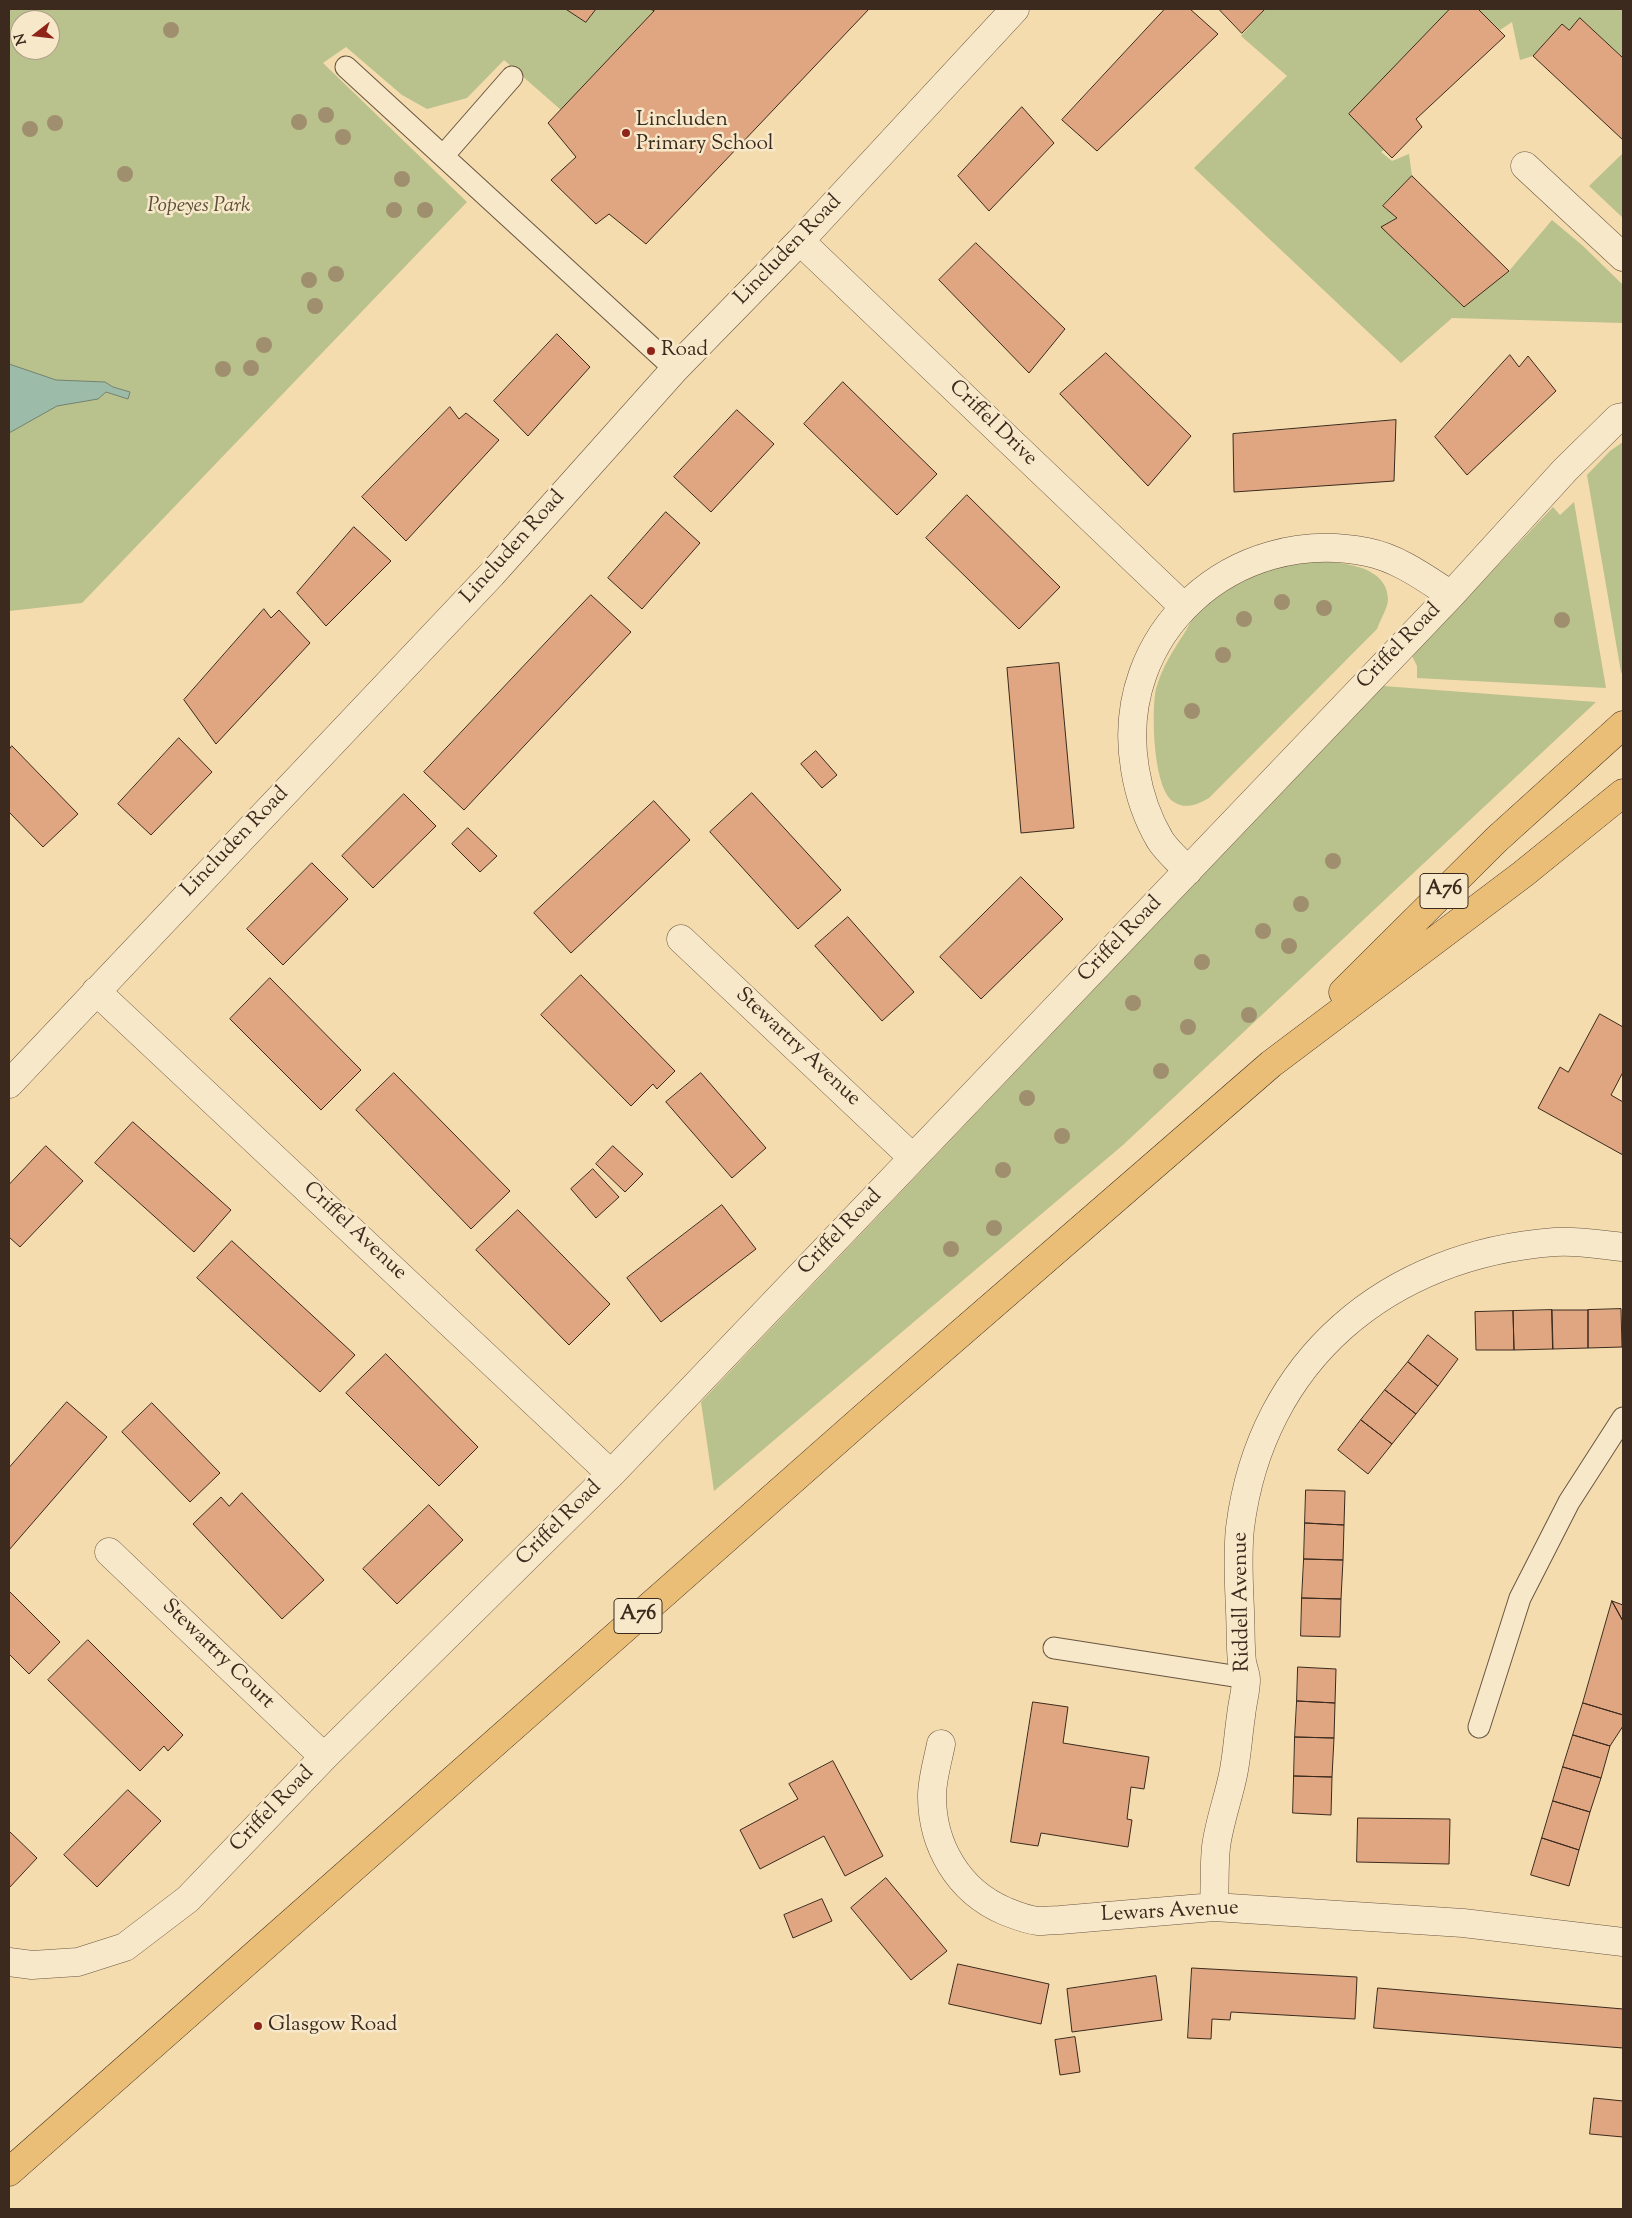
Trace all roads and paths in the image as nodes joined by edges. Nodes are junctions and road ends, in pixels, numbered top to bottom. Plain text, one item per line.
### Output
1 (1014, 9) edge
2 (346, 67) dead end
3 (512, 77) dead end
4 (444, 156) junction
5 (1525, 166) dead end
6 (800, 241) junction
7 (1623, 257) edge
8 (675, 369) junction
9 (1623, 417) edge
10 (1450, 595) junction
11 (1184, 607) junction
12 (1623, 724) edge
13 (1623, 793) edge
14 (1188, 871) junction
15 (681, 939) dead end
16 (96, 991) junction
17 (1271, 1064) junction
18 (9, 1084) edge
19 (913, 1158) junction
20 (1623, 1247) edge
21 (1623, 1418) edge
22 (612, 1474) junction
23 (109, 1552) dead end
24 (1054, 1648) dead end
25 (1246, 1678) junction
26 (1479, 1727) dead end
27 (942, 1744) dead end
28 (324, 1757) junction
29 (1214, 1907) junction
30 (1621, 1933) edge
31 (9, 1962) edge
32 (9, 2172) edge

1 - 6 street, Lincluden Road
2 - 4 lane
3 - 4 lane
4 - 8 lane
5 - 7 street
6 - 8 street, Lincluden Road
6 - 11 street, Criffel Drive
8 - 16 street, Lincluden Road
9 - 10 street, Criffel Road
10 - 11 street
10 - 14 street, Criffel Road
11 - 14 street
12 - 17 highway, A76
13 - 17 highway, A76
14 - 19 street, Criffel Road
15 - 19 street, Stewartry Avenue
16 - 18 street, Lincluden Road
16 - 22 street, Criffel Avenue
17 - 32 highway, A76
19 - 22 street, Criffel Road
20 - 25 street, Riddell Avenue
21 - 26 lane
22 - 28 street, Criffel Road
23 - 28 street, Stewartry Court
24 - 25 lane
25 - 29 street, Riddell Avenue
27 - 29 street, Lewars Avenue
28 - 31 street, Criffel Road
29 - 30 street, Lewars Avenue

